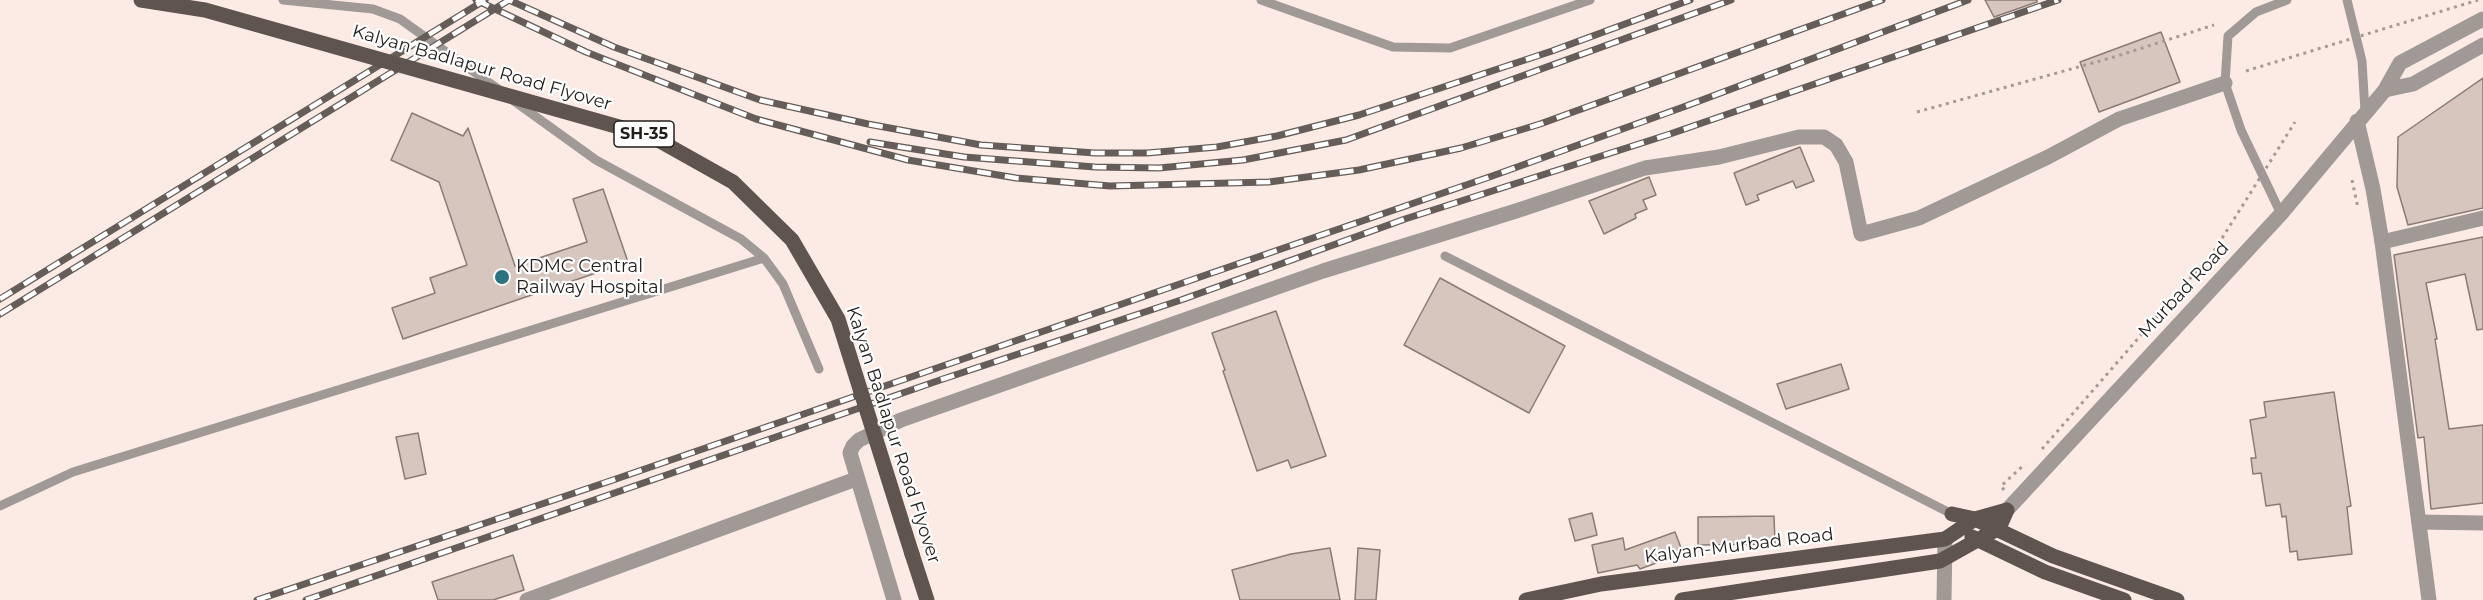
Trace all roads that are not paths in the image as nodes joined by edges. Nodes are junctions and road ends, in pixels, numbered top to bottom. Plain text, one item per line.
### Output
1 (141, 0) edge
2 (283, 0) edge
3 (1261, 0) edge
4 (1590, 0) edge
5 (2287, 0) edge
6 (2347, 0) edge
7 (2483, 19) edge
8 (2483, 45) edge
9 (2225, 83) junction
10 (2385, 90) junction
11 (2361, 116) junction
12 (2281, 214) junction
13 (2483, 218) edge
14 (2382, 242) junction
15 (1445, 256) dead end
16 (764, 258) junction
17 (819, 369) dead end
18 (856, 478) junction
19 (0, 506) edge
20 (2007, 510) junction
21 (1952, 514) junction
22 (1976, 519) junction
23 (2419, 522) junction
24 (2483, 524) edge
25 (1996, 530) junction
26 (1951, 535) junction
27 (1979, 539) junction
28 (1945, 559) junction
29 (2106, 575) junction
30 (2099, 591) junction
31 (2158, 597) edge
32 (527, 600) edge
33 (894, 600) edge
34 (927, 600) edge
35 (1526, 600) edge
36 (1686, 600) edge
37 (1944, 600) edge
38 (2124, 600) edge
39 (2177, 600) edge
40 (2429, 600) edge

1 - 34 main road, Kalyan Badlapur Road Flyover / SH-35, bridge
2 - 16 lane
3 - 4 lane
5 - 9 lane
6 - 11 lane
7 - 10 street, Murbad Road
8 - 10 street
9 - 12 lane
9 - 18 street
10 - 11 street, Murbad Road
11 - 12 street, Murbad Road
11 - 14 street
12 - 20 street, Murbad Road
13 - 14 street
14 - 23 street
15 - 21 lane
16 - 17 lane
16 - 19 lane
18 - 32 street
18 - 33 street
20 - 22 main road, Kalyan-Murbad Road
20 - 25 main road
21 - 22 main road, Kalyan-Murbad Road
21 - 26 main road
22 - 25 main road, Kalyan-Murbad Road
22 - 26 main road, Kalyan-Murbad Road
23 - 24 street
23 - 40 street
25 - 27 main road
25 - 29 main road, Kalyan-Murbad Road
26 - 27 main road, Kalyan-Murbad Road
26 - 28 street
26 - 35 main road, Kalyan-Murbad Road
27 - 28 main road
27 - 30 main road, Kalyan-Murbad Road
28 - 36 main road
28 - 37 street
29 - 30 main road
29 - 31 main road, Kalyan-Murbad Road
30 - 38 main road, Kalyan-Murbad Road
31 - 39 main road, Kalyan-Murbad Road

